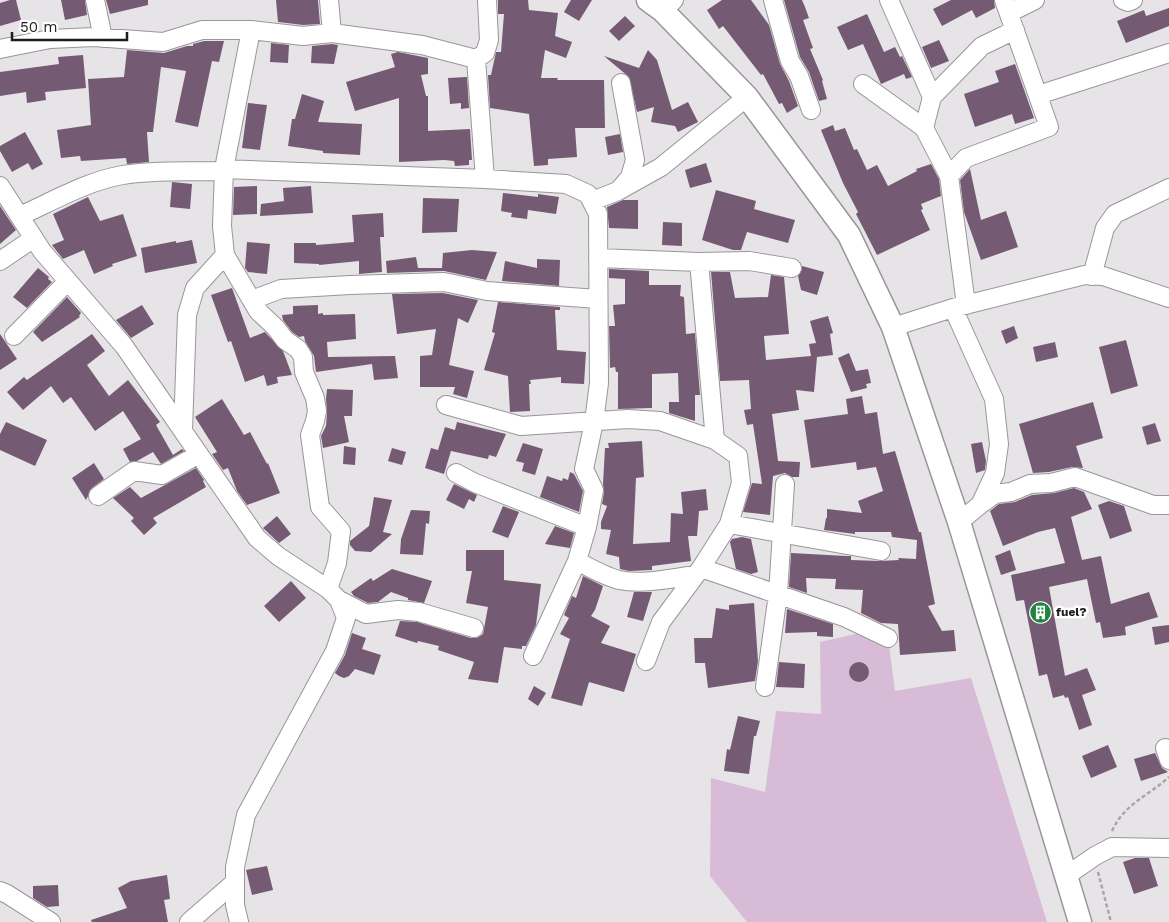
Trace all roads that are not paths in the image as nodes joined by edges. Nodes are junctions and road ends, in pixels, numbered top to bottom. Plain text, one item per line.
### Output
1 (94, 0) edge
2 (329, 0) edge
3 (487, 0) edge
4 (773, 0) edge
5 (889, 0) edge
6 (1035, 0) edge
7 (1123, 0) edge
8 (1133, 0) edge
9 (662, 4) edge
10 (1006, 6) edge
11 (251, 30) junction
12 (1015, 30) junction
13 (332, 33) junction
14 (103, 38) junction
15 (0, 49) edge
16 (1169, 53) edge
17 (476, 59) junction
18 (622, 83) dead end
19 (863, 84) dead end
20 (1038, 95) junction
21 (746, 97) junction
22 (932, 97) junction
23 (811, 110) dead end
24 (924, 128) junction
25 (224, 169) junction
26 (949, 176) junction
27 (485, 179) junction
28 (0, 186) edge
29 (1169, 188) edge
30 (618, 191) junction
31 (592, 201) junction
32 (20, 216) junction
33 (34, 238) junction
34 (225, 255) junction
35 (598, 258) junction
36 (0, 261) edge
37 (698, 262) junction
38 (792, 268) dead end
39 (1092, 276) junction
40 (68, 281) junction
41 (1169, 298) edge
42 (598, 299) junction
43 (252, 300) junction
44 (960, 307) junction
45 (893, 326) junction
46 (14, 336) dead end
47 (446, 405) dead end
48 (594, 422) junction
49 (183, 430) junction
50 (715, 440) junction
51 (199, 454) junction
52 (456, 473) dead end
53 (785, 484) dead end
54 (98, 496) dead end
55 (981, 504) junction
56 (1169, 505) edge
57 (959, 522) junction
58 (730, 524) junction
59 (587, 527) junction
60 (782, 534) junction
61 (881, 551) dead end
62 (577, 561) junction
63 (699, 571) junction
64 (778, 594) junction
65 (333, 595) junction
66 (474, 628) dead end
67 (888, 638) dead end
68 (534, 656) dead end
69 (646, 661) dead end
70 (765, 687) dead end
71 (1169, 848) edge
72 (1066, 876) junction
73 (235, 882) junction
74 (0, 891) edge
75 (51, 922) edge
76 (189, 922) edge
77 (239, 922) edge
78 (1080, 922) edge

1 - 14 street
2 - 13 street
3 - 17 street
4 - 23 street
5 - 22 street
6 - 10 street
7 - 8 street
9 - 21 main road
10 - 12 street
11 - 13 street
11 - 14 street
11 - 25 street
12 - 20 street
12 - 22 street
13 - 17 street
14 - 15 street
16 - 20 street
17 - 27 street
18 - 30 street
19 - 24 street
20 - 26 street
21 - 30 street
21 - 45 main road
22 - 24 street
24 - 26 street
25 - 27 street
25 - 32 street
25 - 34 street
26 - 44 street
27 - 31 street
28 - 32 street
29 - 39 street
30 - 31 street
31 - 35 street
32 - 33 street
33 - 36 street
33 - 40 street
34 - 43 street
34 - 49 street
35 - 37 street
35 - 42 street
37 - 38 street
37 - 50 street
39 - 41 street
39 - 44 street
40 - 46 street
40 - 49 street
42 - 43 street
42 - 48 street
43 - 65 street
44 - 45 street
44 - 55 street
45 - 57 main road
47 - 48 street
48 - 50 street
48 - 59 street
49 - 51 street
50 - 58 street
51 - 54 street
51 - 65 street
52 - 59 street
53 - 60 street
55 - 56 street
55 - 57 street
57 - 72 main road
58 - 60 street
58 - 63 street
59 - 62 street
60 - 61 street
60 - 64 street
62 - 63 street
62 - 68 street
63 - 64 street
63 - 69 street
64 - 67 street
64 - 70 street
65 - 66 street
65 - 73 street
71 - 72 street
72 - 78 main road
73 - 76 street
73 - 77 street
74 - 75 street

